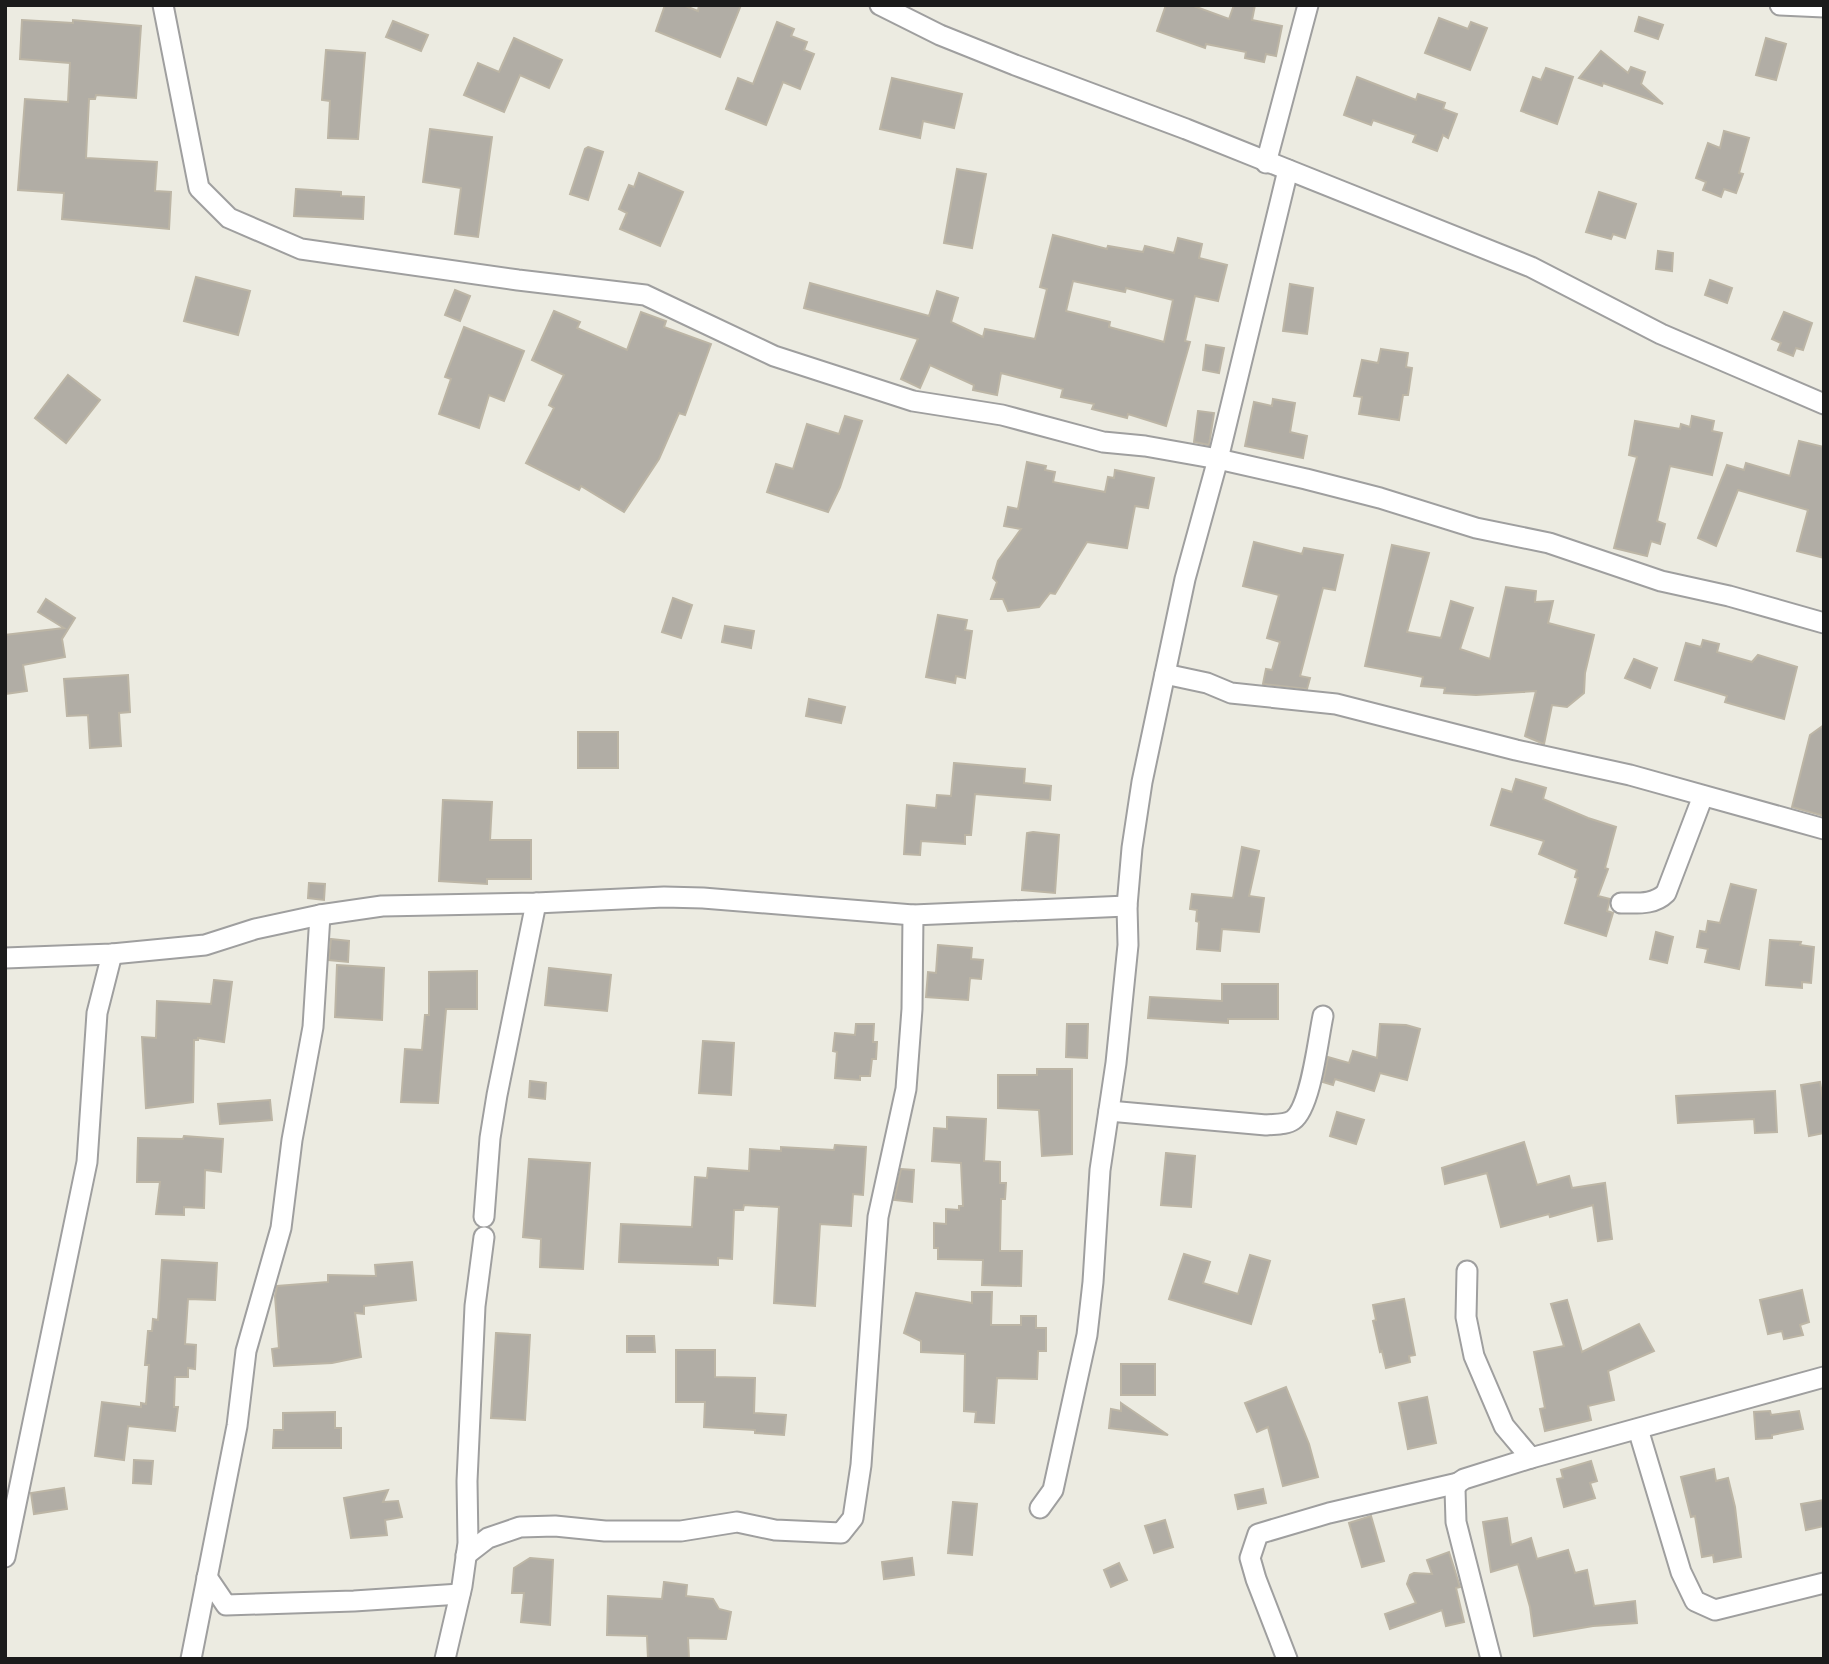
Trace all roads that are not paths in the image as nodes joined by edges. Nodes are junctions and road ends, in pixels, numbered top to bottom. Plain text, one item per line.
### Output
1 (163, 5) edge
2 (880, 5) edge
3 (1308, 5) edge
4 (1780, 5) edge
5 (1824, 7) edge
6 (1266, 163) junction
7 (1288, 170) junction
8 (1824, 404) edge
9 (1218, 459) junction
10 (1824, 624) edge
11 (1165, 674) junction
12 (1703, 796) junction
13 (1824, 829) edge
14 (537, 903) junction
15 (1622, 903) dead end
16 (1127, 906) junction
17 (320, 915) junction
18 (913, 915) junction
19 (112, 954) junction
20 (5, 958) edge
21 (1323, 1016) dead end
22 (1109, 1111) junction
23 (484, 1217) dead end
24 (484, 1237) dead end
25 (1468, 1271) dead end
26 (1824, 1377) edge
27 (1638, 1429) junction
28 (1531, 1458) junction
29 (1458, 1483) junction
30 (1040, 1508) dead end
31 (466, 1555) junction
32 (5, 1557) edge
33 (207, 1577) junction
34 (1824, 1583) edge
35 (460, 1594) junction
36 (191, 1659) edge
37 (445, 1659) edge
38 (1287, 1659) edge
39 (1491, 1659) edge

1 - 9 street
2 - 6 street
3 - 6 street
4 - 5 street
6 - 7 street
7 - 8 street
7 - 9 street
9 - 10 street
9 - 11 street
11 - 12 street
11 - 16 street
12 - 13 street
12 - 15 street
14 - 17 street
14 - 18 street
14 - 23 street
16 - 18 street
16 - 22 street
17 - 19 street
17 - 33 street
18 - 31 street
19 - 20 street
19 - 32 street
21 - 22 street
22 - 30 street
24 - 31 street
25 - 28 street
26 - 27 street
27 - 28 street
27 - 34 street
28 - 29 street
29 - 38 street
29 - 39 street
31 - 35 street
33 - 35 street
33 - 36 street
35 - 37 street

